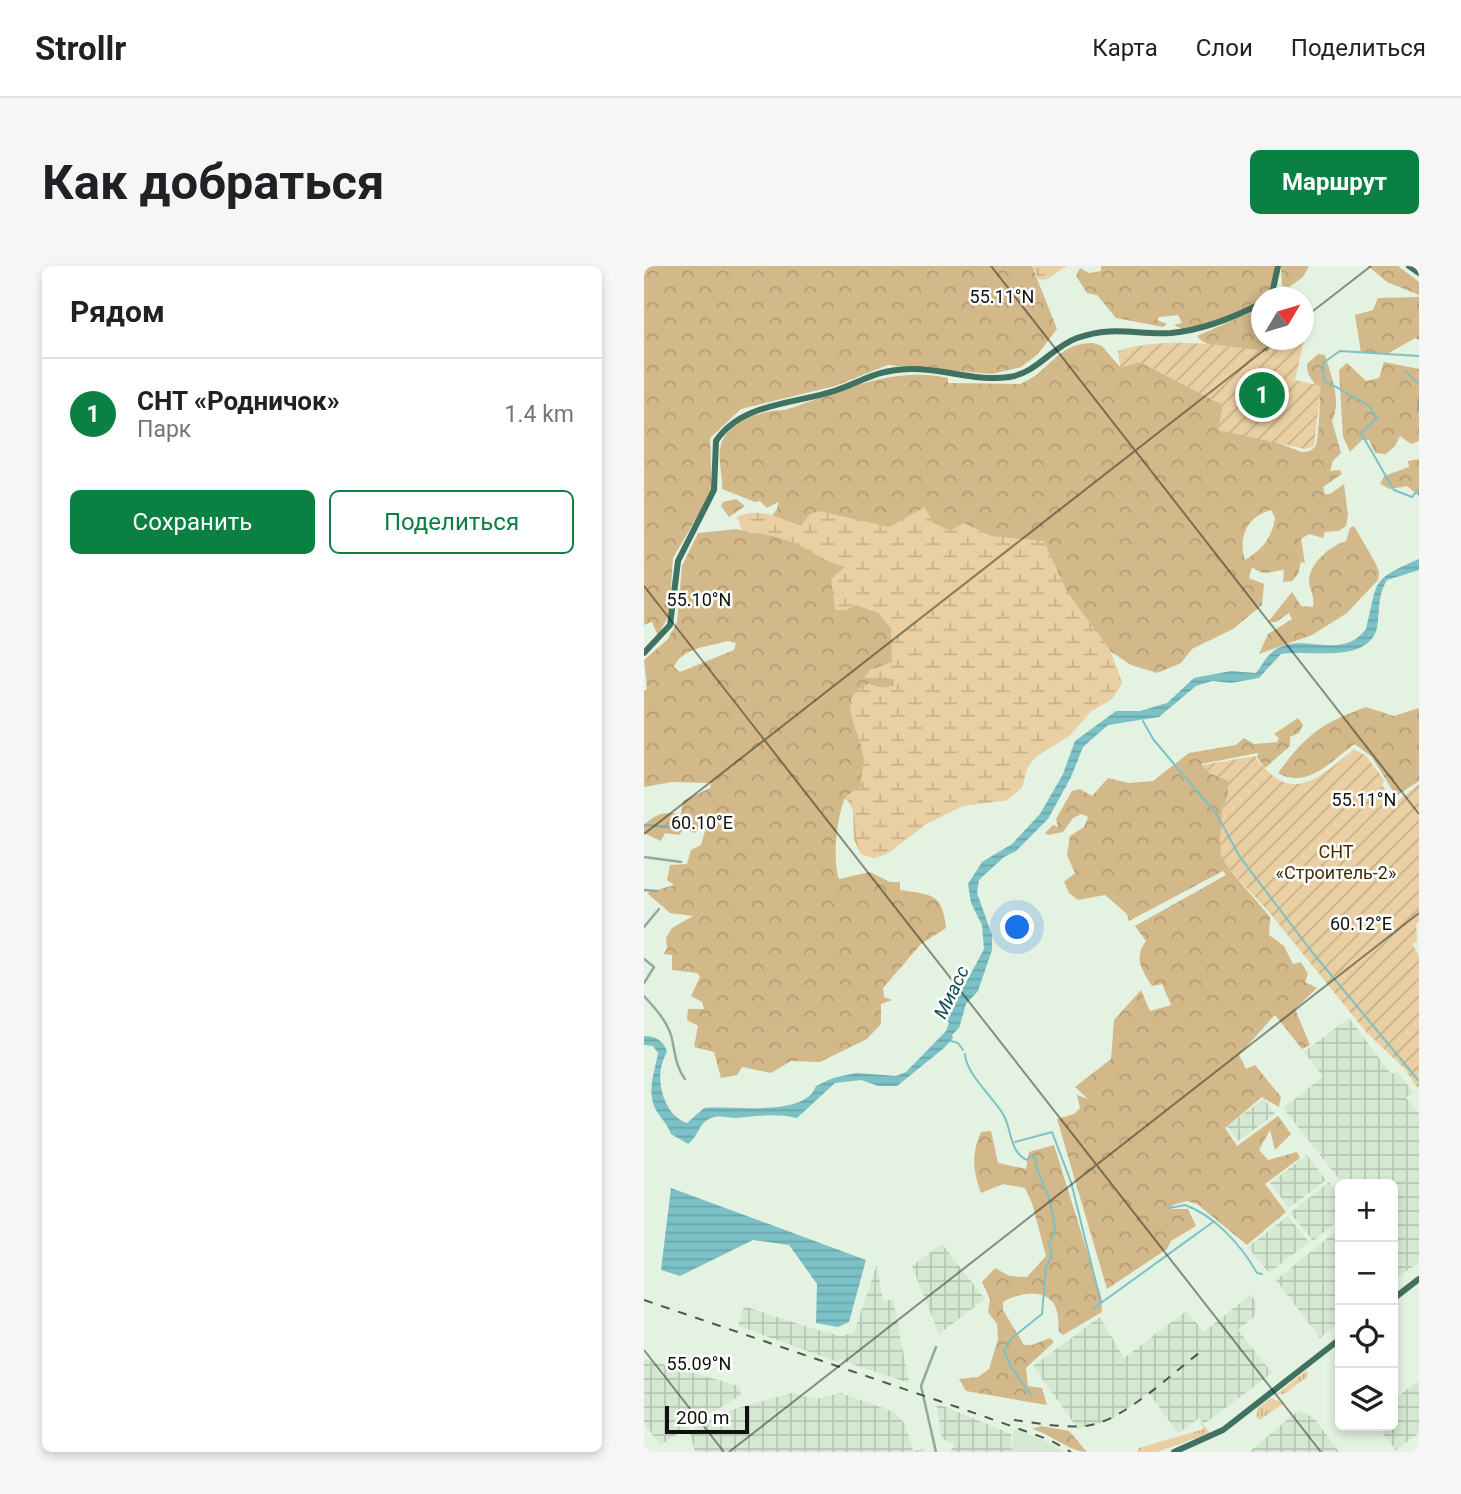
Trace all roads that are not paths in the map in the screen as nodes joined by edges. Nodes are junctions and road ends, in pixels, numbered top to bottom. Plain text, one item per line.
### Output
1 (1278, 266) edge
2 (1409, 266) edge
3 (1419, 273) edge
4 (1273, 287) edge
5 (1251, 307) edge
6 (1419, 402) edge
7 (1418, 410) edge
8 (644, 653) edge
9 (679, 824) dead end
10 (645, 825) edge
11 (644, 857) edge
12 (681, 862) dead end
13 (644, 890) edge
14 (657, 891) dead end
15 (659, 909) dead end
16 (644, 927) edge
17 (644, 959) edge
18 (644, 984) edge
19 (644, 996) edge
20 (685, 1079) dead end
21 (1419, 1279) edge
22 (1398, 1295) edge
23 (1335, 1343) edge
24 (936, 1347) dead end
25 (936, 1452) edge
26 (1174, 1452) edge

1 - 4 main road
2 - 3 main road
5 - 8 main road
6 - 7 street
9 - 10 street
11 - 12 street
13 - 14 street
15 - 16 street
17 - 18 street
19 - 20 street
21 - 22 main road
23 - 26 main road
24 - 25 street

